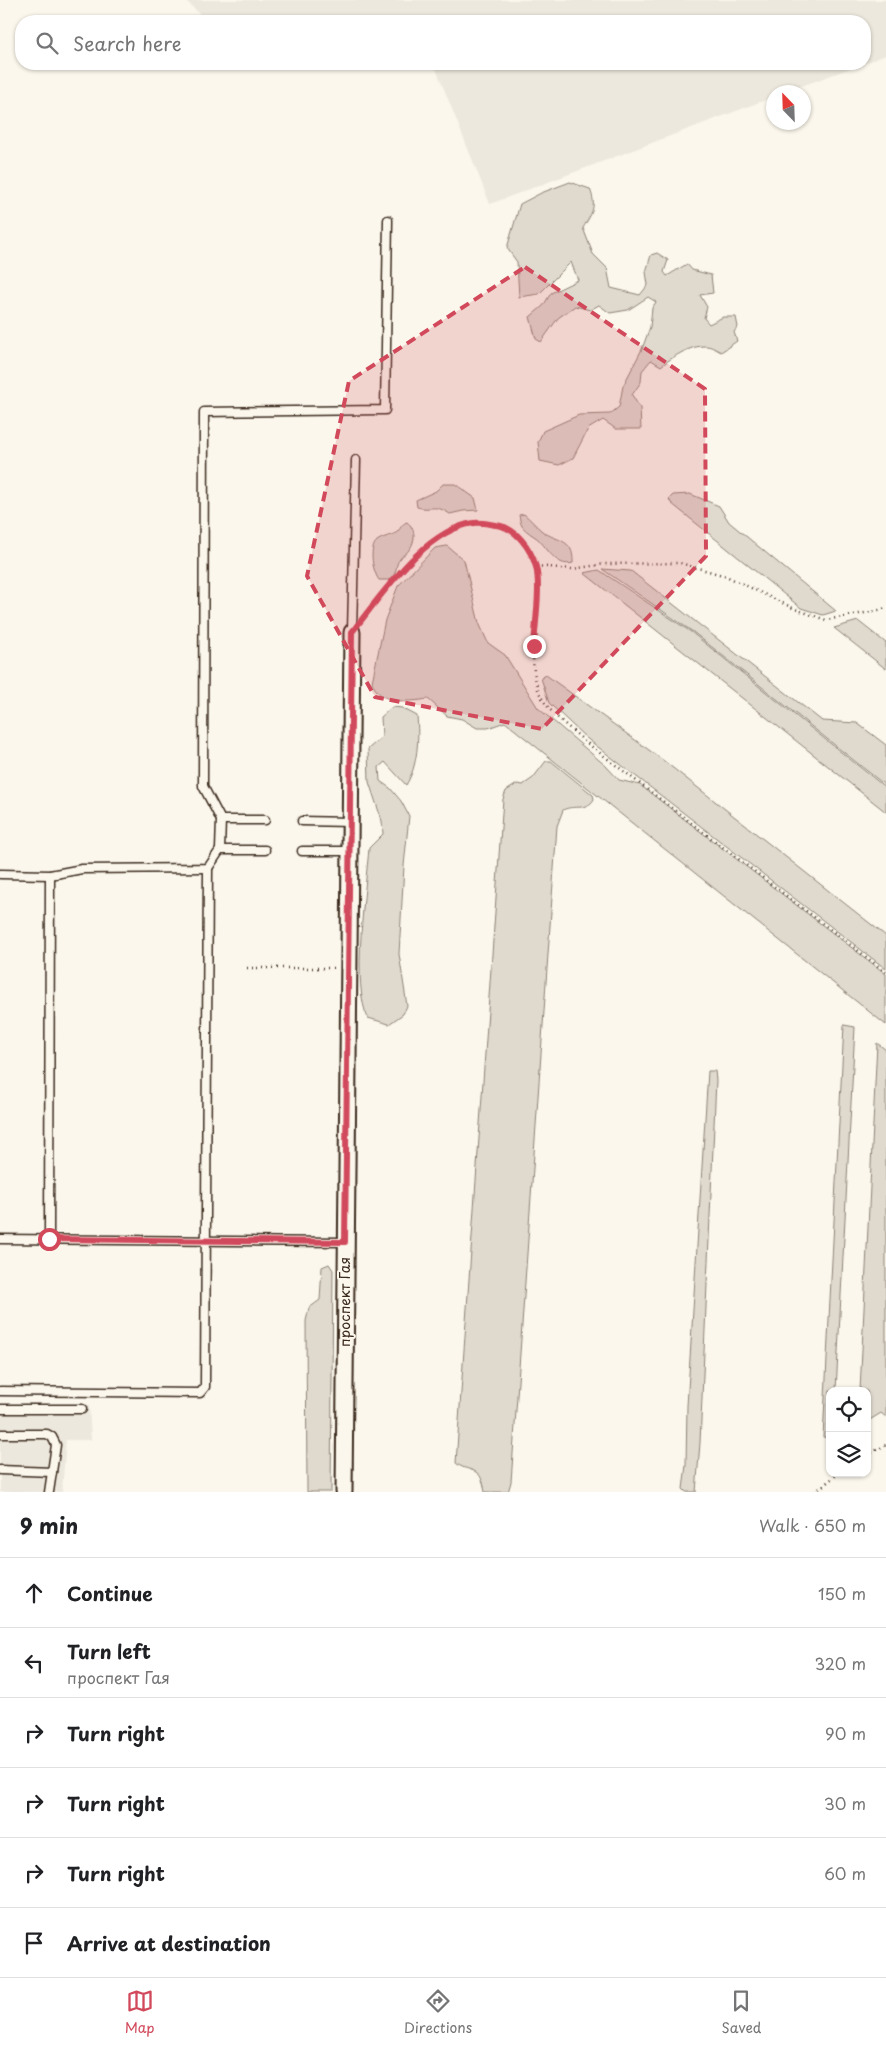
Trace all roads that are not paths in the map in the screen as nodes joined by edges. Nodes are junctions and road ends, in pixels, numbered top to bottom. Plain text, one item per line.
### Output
1 (388, 220) dead end
2 (356, 460) dead end
3 (352, 632) joint
4 (221, 820) junction
5 (265, 820) dead end
6 (302, 821) dead end
7 (350, 822) junction
8 (220, 850) junction
9 (265, 850) dead end
10 (302, 851) dead end
11 (350, 851) junction
12 (208, 868) junction
13 (0, 874) edge
14 (50, 875) junction
15 (0, 1239) edge
16 (49, 1239) junction
17 (206, 1240) junction
18 (345, 1242) junction
19 (0, 1392) edge
20 (0, 1408) edge
21 (82, 1409) dead end
22 (0, 1434) edge
23 (0, 1470) edge
24 (52, 1472) junction
25 (49, 1492) edge
26 (344, 1492) edge

1 - 4 lane
2 - 3 lane
3 - 7 street, проспект Гая
4 - 5 lane
4 - 8 lane
6 - 7 lane
7 - 11 street, проспект Гая
8 - 9 lane
8 - 12 lane
10 - 11 lane
11 - 18 street, проспект Гая
12 - 14 lane
12 - 17 lane
13 - 14 lane
14 - 16 lane
15 - 16 lane
16 - 17 lane
17 - 18 lane
17 - 19 lane
18 - 26 street, проспект Гая
20 - 21 lane
22 - 24 lane
23 - 24 lane
24 - 25 lane

